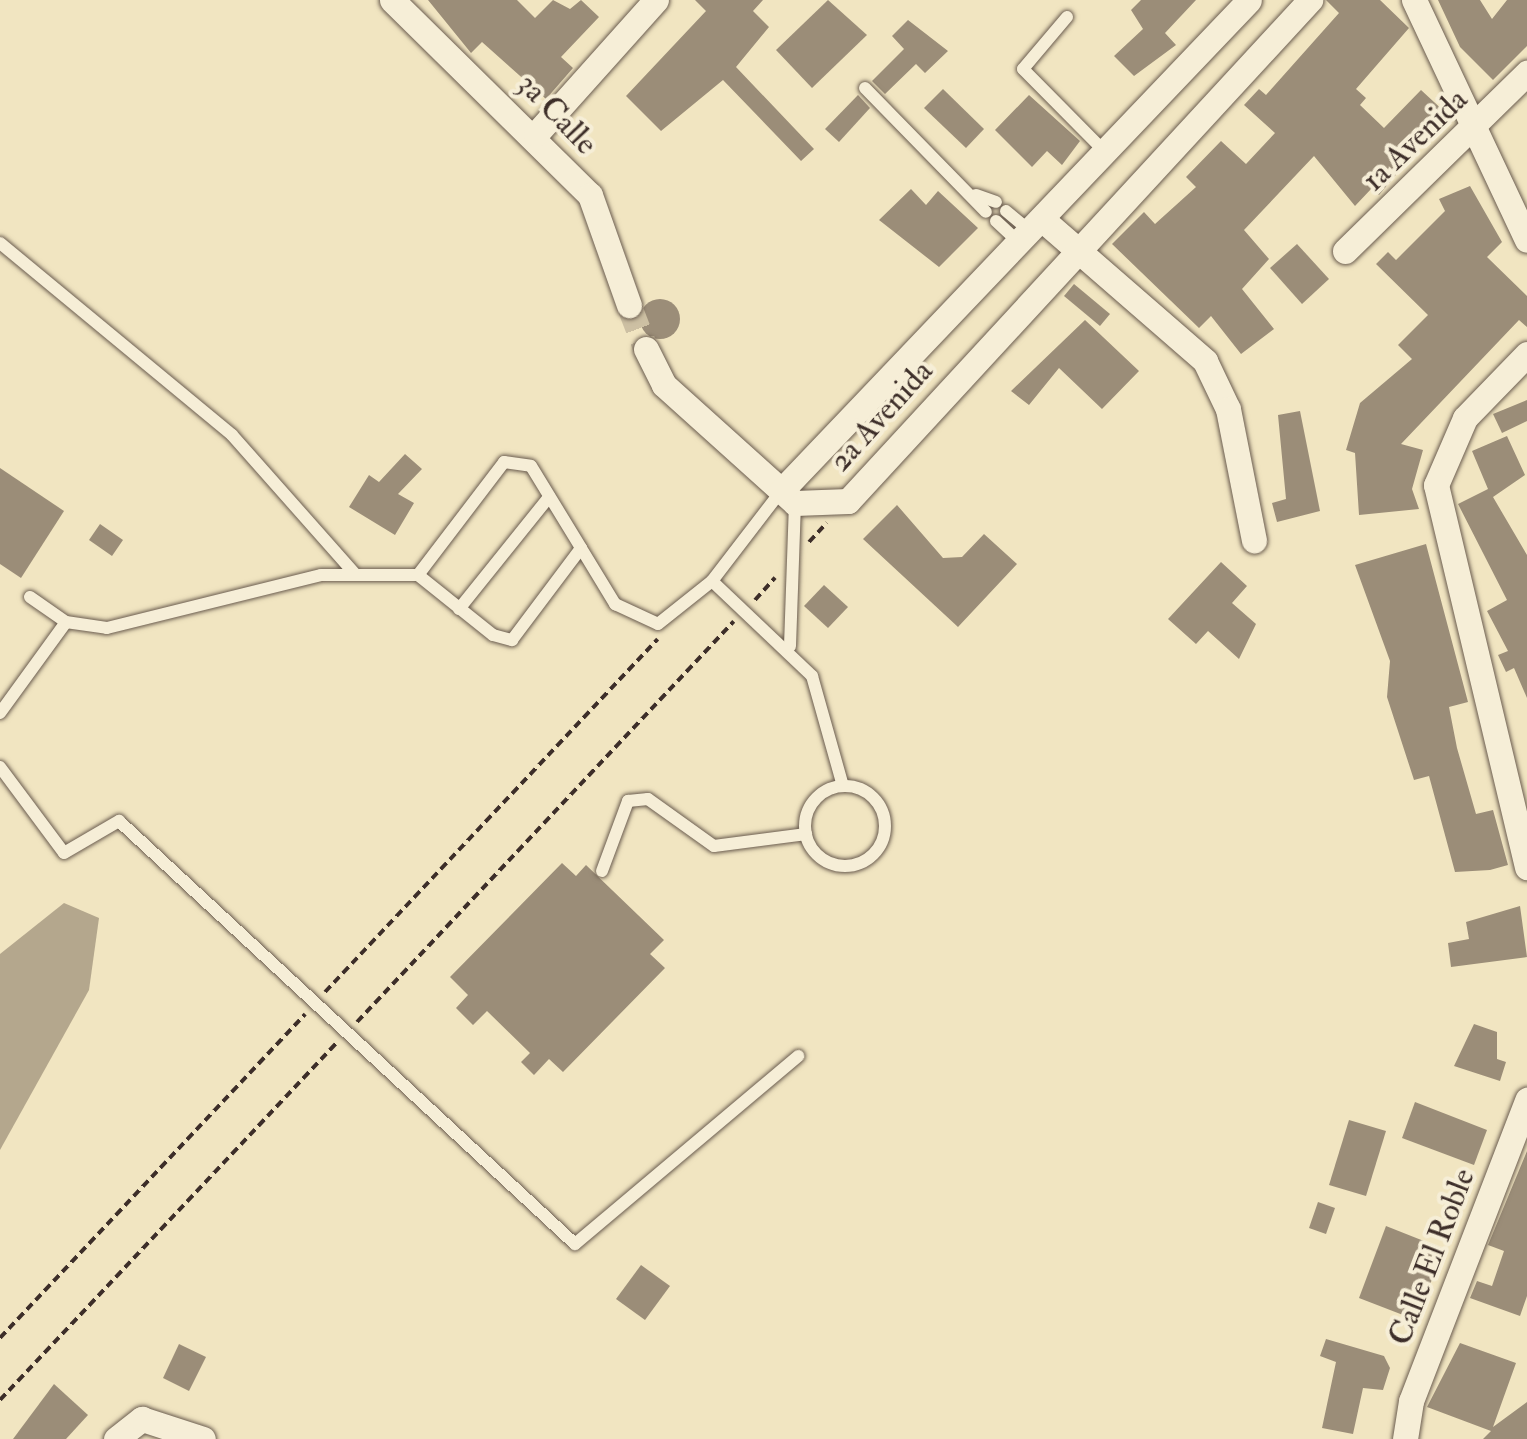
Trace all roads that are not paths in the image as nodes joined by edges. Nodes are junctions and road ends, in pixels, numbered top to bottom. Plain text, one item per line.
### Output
1 (392, 0) edge
2 (656, 0) edge
3 (1310, 0) edge
4 (1414, 0) edge
5 (1243, 2) edge
6 (1067, 16) dead end
7 (1527, 73) edge
8 (865, 88) dead end
9 (1145, 113) junction
10 (1474, 130) junction
11 (536, 134) junction
12 (1175, 145) junction
13 (1106, 153) junction
14 (1031, 232) junction
15 (1527, 240) edge
16 (0, 243) edge
17 (1077, 248) junction
18 (1345, 251) dead end
19 (629, 305) tunnel mouth
20 (646, 349) tunnel mouth
21 (1527, 354) edge
22 (550, 497) junction
23 (788, 497) junction
24 (1254, 540) dead end
25 (580, 548) junction
26 (356, 575) junction
27 (418, 575) junction
28 (712, 581) junction
29 (30, 597) dead end
30 (459, 609) junction
31 (66, 622) junction
32 (790, 646) junction
33 (0, 713) edge
34 (0, 767) edge
35 (843, 786) junction
36 (806, 834) junction
37 (1527, 866) edge
38 (602, 871) dead end
39 (798, 1056) dead end
40 (1527, 1100) edge
41 (116, 1439) edge
42 (203, 1439) edge
43 (1405, 1439) edge

1 - 11 street, 3a Calle
2 - 11 street
3 - 12 street, 2a Avenida
4 - 10 street
5 - 9 street, 2a Avenida
6 - 13 lane
7 - 10 street, 1a Avenida
8 - 14 lane
9 - 12 street
9 - 13 street, 2a Avenida
10 - 15 street
10 - 18 street, 1a Avenida
11 - 19 street, 3a Calle
12 - 17 street, 2a Avenida
13 - 14 street, 2a Avenida
14 - 17 street
14 - 23 street, 2a Avenida
16 - 26 lane
17 - 23 street, 2a Avenida
17 - 24 street
20 - 23 street
21 - 37 street
22 - 25 lane
22 - 27 lane
22 - 30 lane
23 - 28 lane
23 - 32 lane
25 - 28 lane
25 - 30 lane
26 - 27 lane
26 - 31 lane
27 - 30 lane
28 - 32 lane
29 - 31 lane
31 - 33 lane
32 - 35 lane
34 - 39 lane
35 - 36 lane
35 - 36 lane
36 - 38 lane
40 - 43 street, Calle El Roble
41 - 42 street

